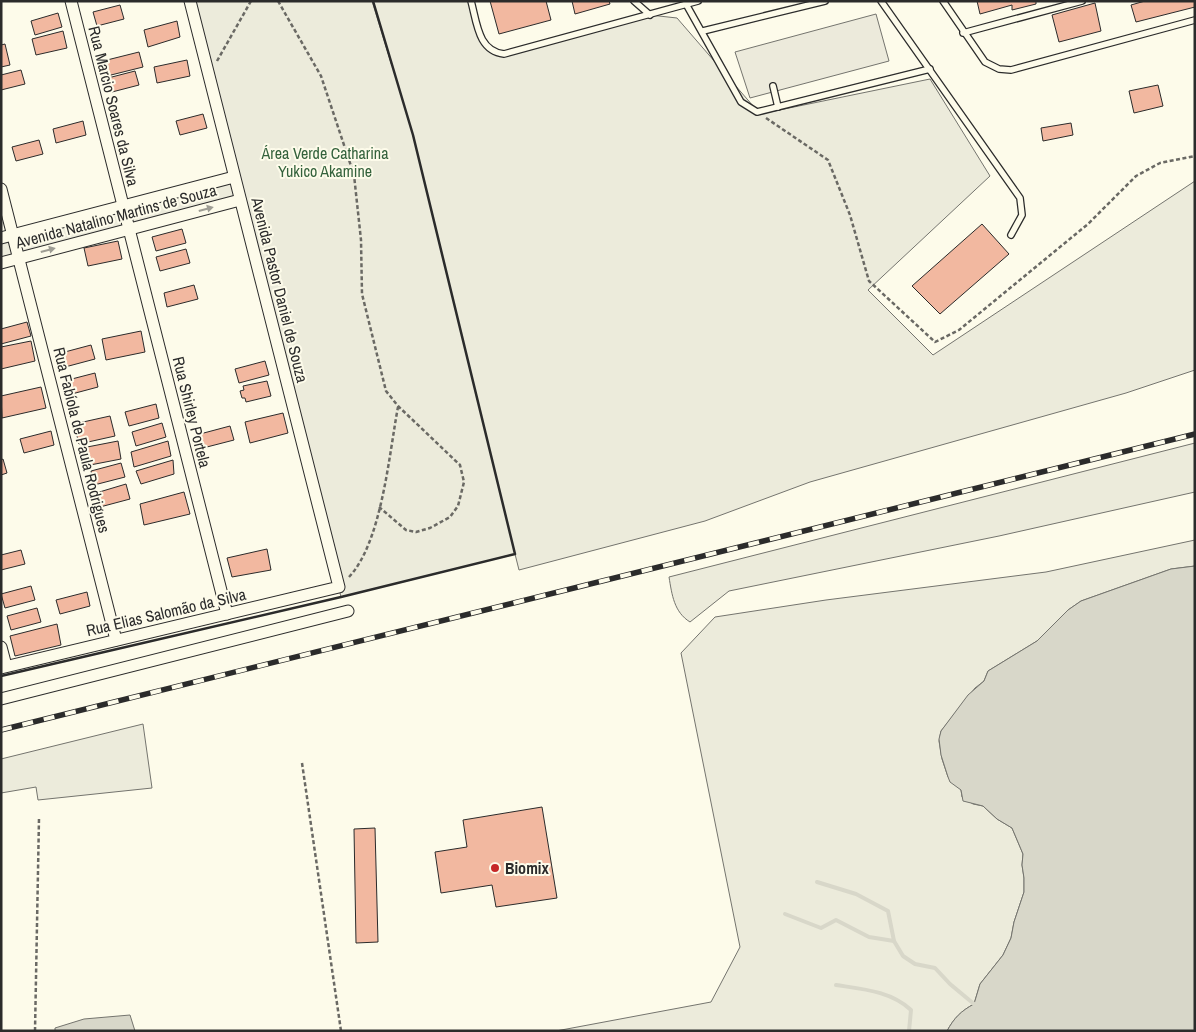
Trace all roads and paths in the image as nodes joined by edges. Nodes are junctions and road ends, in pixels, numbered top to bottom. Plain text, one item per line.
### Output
1 (71, 1) edge
2 (190, 1) edge
3 (251, 1) edge
4 (278, 1) edge
5 (471, 1) edge
6 (634, 1) edge
7 (698, 1) edge
8 (825, 1) edge
9 (881, 1) edge
10 (943, 1) edge
11 (1053, 1) edge
12 (1082, 1) edge
13 (686, 4) junction
14 (1055, 8) junction
15 (650, 15) junction
16 (1195, 20) edge
17 (703, 30) junction
18 (963, 32) junction
19 (930, 69) junction
20 (208, 75) junction
21 (773, 86) dead end
22 (778, 107) junction
23 (757, 112) junction
24 (1195, 156) edge
25 (234, 177) junction
26 (1, 189) edge
27 (240, 200) junction
28 (123, 206) junction
29 (127, 224) junction
30 (13, 235) junction
31 (1011, 235) dead end
32 (1, 238) edge
33 (17, 253) junction
34 (1, 263) edge
35 (398, 406) junction
36 (379, 508) junction
37 (339, 587) junction
38 (348, 611) dead end
39 (227, 614) junction
40 (116, 640) junction
41 (1, 647) edge
42 (4, 667) edge
43 (1, 700) edge
44 (302, 763) dead end
45 (39, 818) dead end
46 (35, 1031) edge
47 (341, 1031) edge

1 - 28 street, Rua Marcio Soares da Silva
2 - 20 street, Avenida Pastor Daniel de Souza
3 - 20 path
4 - 35 path
5 - 15 lane
6 - 15 lane
7 - 13 lane
8 - 17 lane
9 - 19 lane
10 - 18 lane
11 - 14 lane
12 - 14 lane
13 - 15 lane
13 - 17 lane
14 - 18 lane
16 - 18 lane
17 - 23 lane
19 - 22 lane
19 - 31 lane
20 - 25 street, Avenida Pastor Daniel de Souza
21 - 22 lane
22 - 23 lane
23 - 24 path
25 - 27 street, Avenida Pastor Daniel de Souza
25 - 28 street, Avenida Natalino Martins de Souza
26 - 30 street, Rua Fabíola de Paula Rodrigues
29 -> 27 street, Avenida Natalino Martins de Souza
27 - 37 street, Avenida Pastor Daniel de Souza
28 - 29 street, Rua Marcio Soares da Silva
28 - 30 street, Avenida Natalino Martins de Souza
33 -> 29 street, Avenida Natalino Martins de Souza
29 - 39 street, Rua Shirley Portela
30 - 32 street, Avenida Natalino Martins de Souza
30 - 33 street, Rua Fabíola de Paula Rodrigues
33 - 34 street, Avenida Natalino Martins de Souza
33 - 40 street, Rua Fabíola de Paula Rodrigues
35 - 36 path
35 - 36 path
36 - 37 path
37 - 39 street, Rua Elias Salomão da Silva
38 - 43 street
39 - 40 street, Rua Elias Salomão da Silva
40 - 42 street, Rua Elias Salomão da Silva
41 - 42 street
44 - 47 path
45 - 46 path

